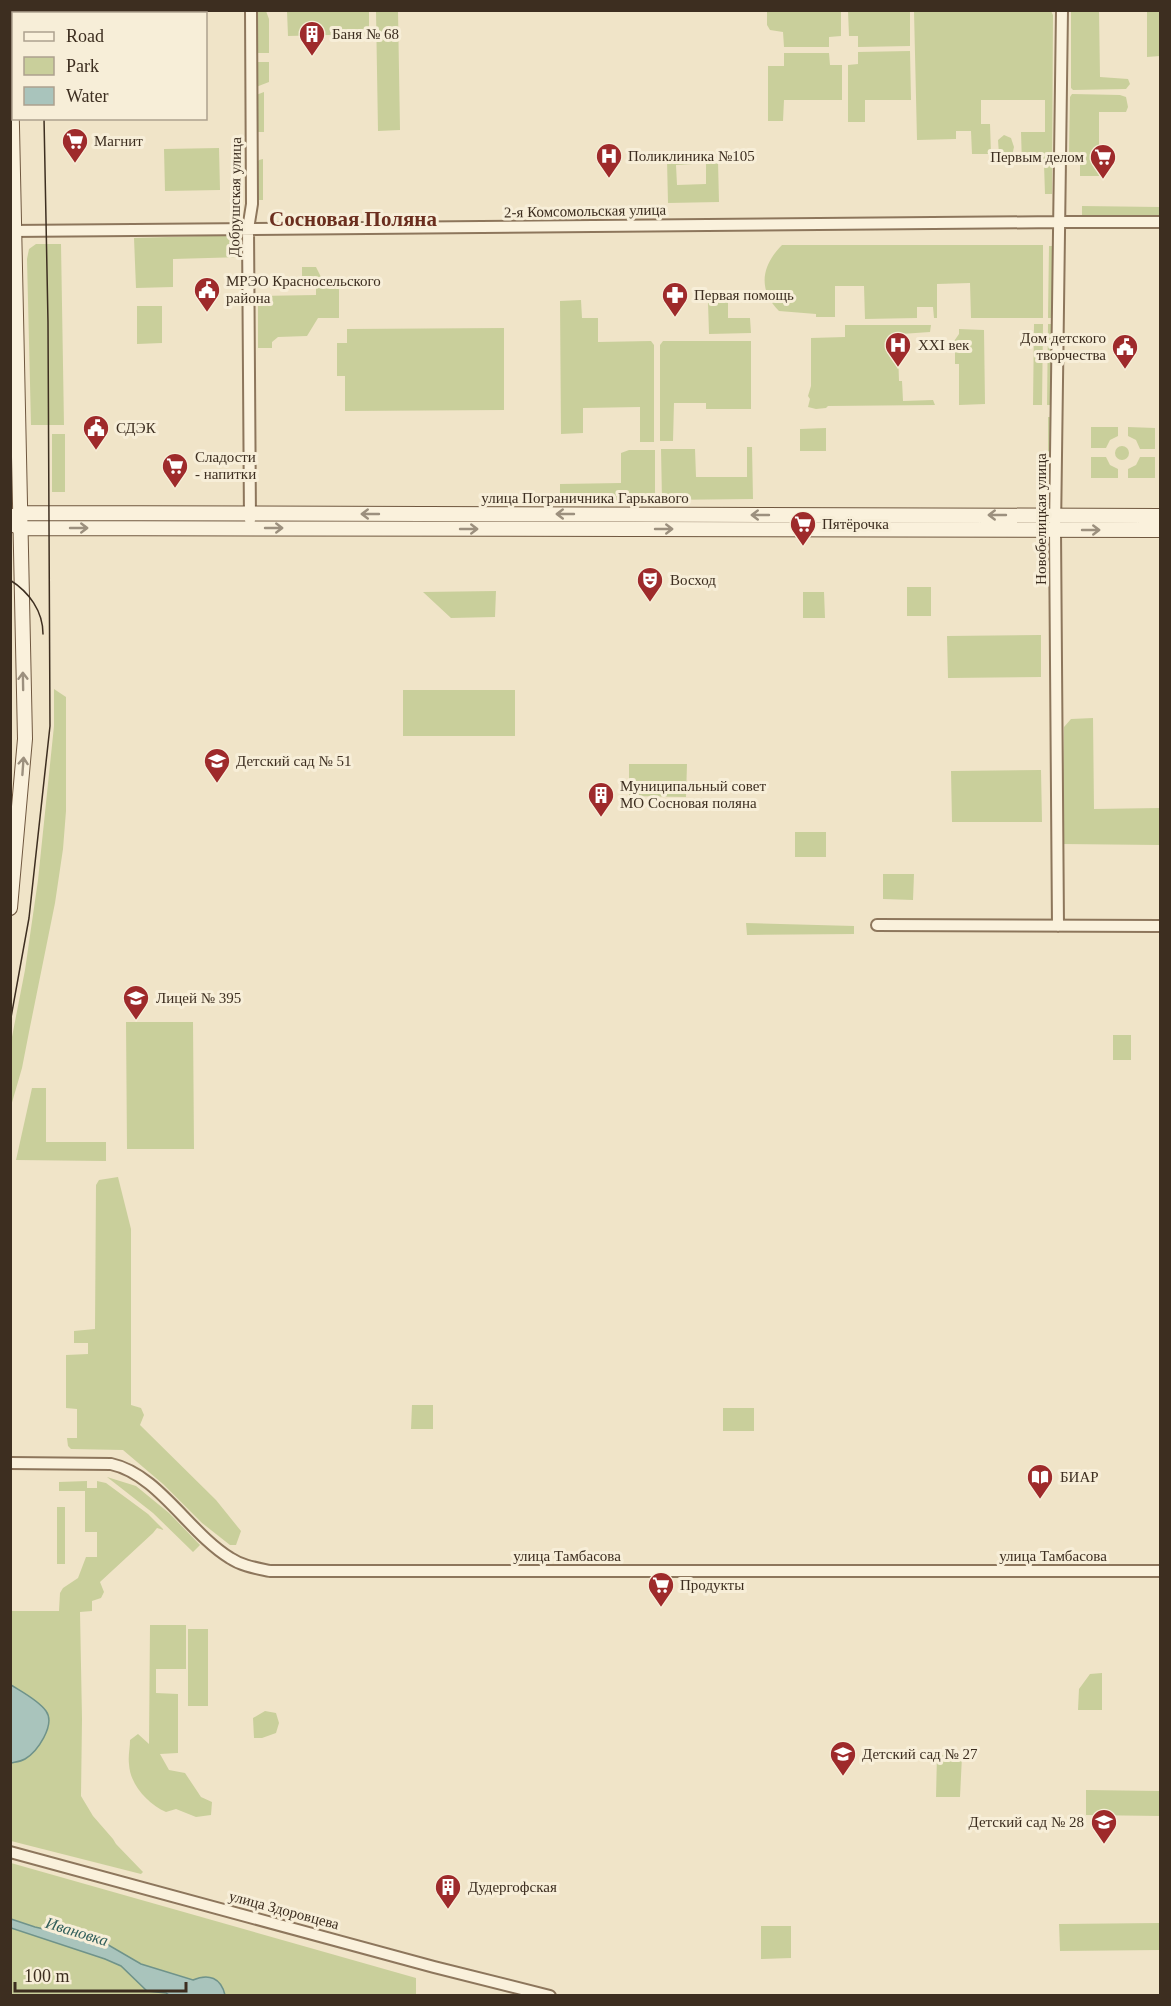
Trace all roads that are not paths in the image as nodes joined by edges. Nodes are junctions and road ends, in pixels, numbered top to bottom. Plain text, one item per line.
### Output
1 (251, 10) edge
2 (1062, 10) edge
3 (10, 33) edge
4 (1060, 222) junction
5 (1161, 222) edge
6 (248, 229) junction
7 (12, 231) edge
8 (250, 513) junction
9 (1161, 516) edge
10 (15, 521) edge
11 (1055, 523) junction
12 (250, 528) junction
13 (1161, 530) edge
14 (10, 908) edge
15 (877, 925) dead end
16 (1058, 926) junction
17 (1161, 926) edge
18 (10, 1463) edge
19 (1161, 1571) edge
20 (10, 1852) edge
21 (550, 1995) edge

1 - 6 street, Добрушская улица
2 - 4 street, Новобелицкая улица
3 - 7 street
4 - 5 street, 2-я Комсомольская улица
4 - 6 street, 2-я Комсомольская улица
4 - 11 street, Новобелицкая улица
6 - 7 street, 2-я Комсомольская улица
6 - 8 street, Добрушская улица
7 - 10 street
8 - 10 street, улица Пограничника Гарькавого
11 -> 8 street, улица Пограничника Гарькавого
8 - 12 street, Добрушская улица
9 - 11 street, улица Пограничника Гарькавого
10 -> 12 street, улица Пограничника Гарькавого
14 -> 10 street
12 -> 11 street, улица Пограничника Гарькавого
11 -> 13 street, улица Пограничника Гарькавого
11 - 16 street, Новобелицкая улица
15 - 16 street
16 - 17 street
18 - 19 street, улица Тамбасова
20 - 21 street, улица Здоровцева

